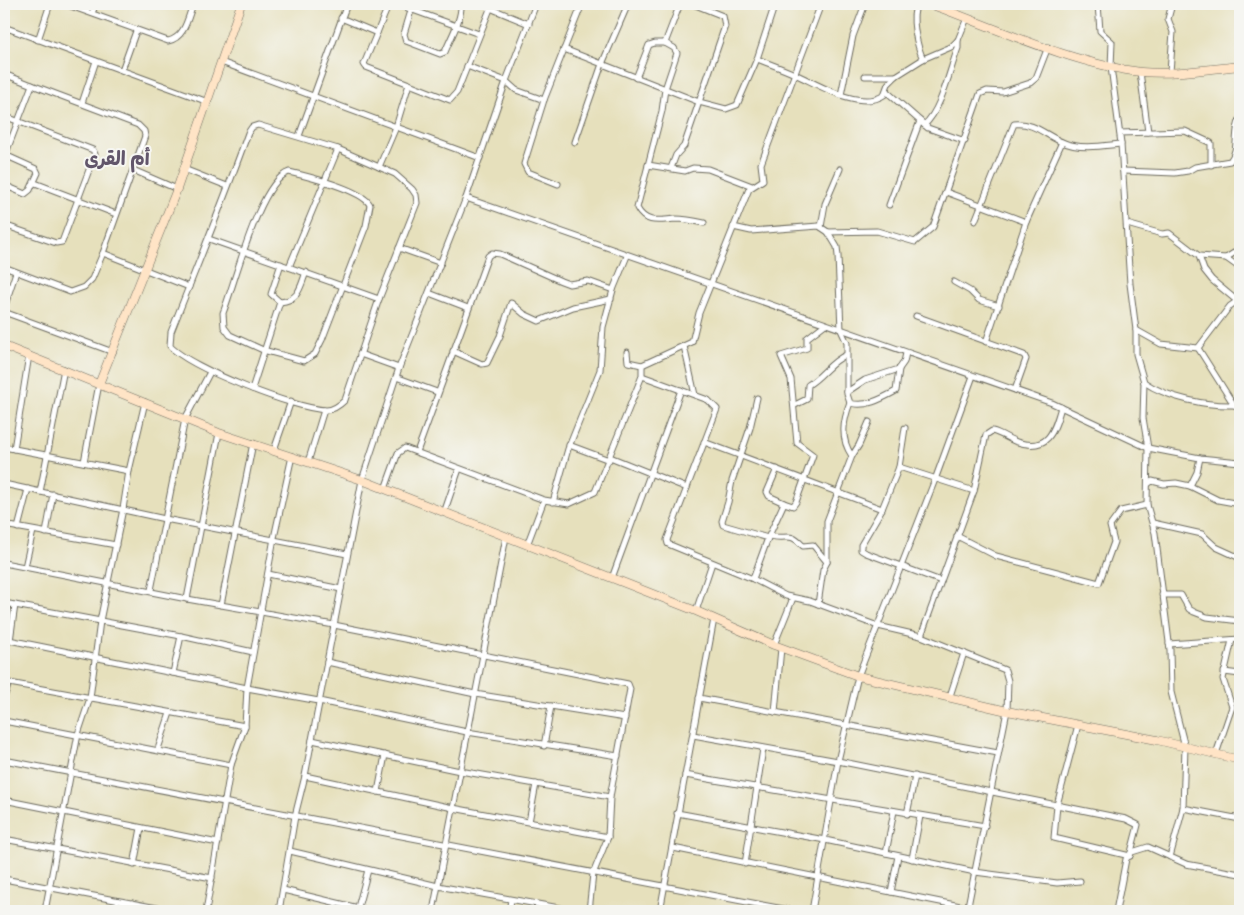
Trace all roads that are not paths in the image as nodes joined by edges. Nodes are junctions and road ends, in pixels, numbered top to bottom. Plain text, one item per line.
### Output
1 (50, 4) edge
2 (65, 4) edge
3 (96, 4) edge
4 (193, 4) edge
5 (241, 4) edge
6 (346, 4) edge
7 (389, 4) edge
8 (396, 4) edge
9 (461, 4) edge
10 (536, 4) edge
11 (582, 4) edge
12 (628, 4) edge
13 (680, 4) edge
14 (694, 4) edge
15 (775, 4) edge
16 (821, 4) edge
17 (866, 4) edge
18 (917, 4) edge
19 (930, 4) edge
20 (1098, 4) edge
21 (1172, 4) edge
22 (412, 6) edge
23 (491, 6) edge
24 (92, 13) junction
25 (341, 18) junction
26 (967, 18) junction
27 (529, 24) junction
28 (456, 26) junction
29 (4, 27) edge
30 (136, 31) junction
31 (376, 33) junction
32 (479, 34) junction
33 (38, 40) junction
34 (958, 40) junction
35 (665, 43) junction
36 (1048, 47) junction
37 (564, 49) junction
38 (757, 59) junction
39 (923, 59) junction
40 (96, 61) junction
41 (221, 62) junction
42 (602, 64) junction
43 (468, 66) junction
44 (1111, 66) junction
45 (1240, 66) edge
46 (122, 70) junction
47 (1140, 72) junction
48 (1170, 72) junction
49 (4, 74) edge
50 (795, 74) junction
51 (864, 76) dead end
52 (896, 76) junction
53 (636, 78) junction
54 (506, 81) junction
55 (409, 84) junction
56 (32, 85) junction
57 (665, 89) junction
58 (886, 90) junction
59 (312, 95) junction
60 (842, 95) junction
61 (544, 100) junction
62 (208, 102) junction
63 (699, 102) junction
64 (82, 103) junction
65 (4, 116) edge
66 (1240, 119) edge
67 (17, 122) junction
68 (922, 123) junction
69 (396, 127) junction
70 (1148, 132) junction
71 (1120, 133) junction
72 (299, 136) junction
73 (965, 141) junction
74 (575, 142) dead end
75 (1062, 142) junction
76 (1121, 144) junction
77 (338, 149) junction
78 (4, 156) edge
79 (480, 158) junction
80 (648, 165) junction
81 (1211, 165) junction
82 (379, 167) junction
83 (671, 168) junction
84 (184, 169) junction
85 (840, 169) dead end
86 (133, 170) junction
87 (1123, 171) junction
88 (324, 182) junction
89 (34, 183) junction
90 (558, 184) dead end
91 (4, 185) edge
92 (227, 186) junction
93 (752, 186) junction
94 (177, 189) junction
95 (946, 192) junction
96 (78, 198) junction
97 (466, 198) junction
98 (981, 204) junction
99 (889, 205) dead end
100 (116, 214) junction
101 (975, 221) dead end
102 (1026, 222) junction
103 (704, 223) dead end
104 (1127, 224) junction
105 (4, 225) edge
106 (733, 227) junction
107 (821, 227) junction
108 (828, 232) junction
109 (209, 239) junction
110 (399, 248) junction
111 (1240, 248) edge
112 (244, 251) junction
113 (103, 253) junction
114 (627, 256) junction
115 (1199, 256) junction
116 (1226, 258) junction
117 (441, 263) junction
118 (281, 264) junction
119 (4, 267) edge
120 (289, 267) junction
121 (1240, 268) edge
122 (145, 270) junction
123 (16, 272) junction
124 (306, 272) junction
125 (954, 282) dead end
126 (711, 284) junction
127 (342, 286) junction
128 (189, 287) junction
129 (613, 290) junction
130 (429, 293) junction
131 (379, 299) junction
132 (611, 299) junction
133 (1238, 299) edge
134 (280, 302) junction
135 (999, 306) junction
136 (468, 308) junction
137 (4, 310) edge
138 (916, 316) dead end
139 (824, 325) junction
140 (841, 330) junction
141 (1136, 330) junction
142 (986, 342) junction
143 (4, 346) edge
144 (684, 346) junction
145 (1198, 348) junction
146 (263, 350) junction
147 (453, 350) junction
148 (113, 352) junction
149 (627, 352) dead end
150 (906, 353) junction
151 (29, 354) junction
152 (360, 354) junction
153 (846, 355) junction
154 (642, 365) junction
155 (399, 368) junction
156 (64, 369) junction
157 (900, 369) junction
158 (210, 372) junction
159 (642, 376) junction
160 (972, 376) junction
161 (396, 377) junction
162 (1144, 382) junction
163 (98, 384) junction
164 (252, 389) junction
165 (681, 390) junction
166 (1015, 390) junction
167 (437, 392) junction
168 (847, 392) junction
169 (695, 395) junction
170 (757, 398) dead end
171 (145, 401) junction
172 (291, 401) junction
173 (850, 403) junction
174 (795, 404) junction
175 (1237, 405) edge
176 (1061, 406) junction
177 (324, 410) junction
178 (185, 419) junction
179 (869, 422) dead end
180 (905, 428) dead end
181 (220, 433) junction
182 (704, 442) junction
183 (253, 444) junction
184 (569, 445) junction
185 (4, 447) edge
186 (1148, 448) junction
187 (14, 449) junction
188 (274, 450) junction
189 (416, 452) junction
190 (47, 455) junction
191 (292, 456) junction
192 (740, 456) junction
193 (852, 456) junction
194 (1200, 458) junction
195 (610, 459) junction
196 (84, 462) junction
197 (308, 462) junction
198 (1240, 462) edge
199 (899, 467) junction
200 (459, 469) junction
201 (777, 469) junction
202 (128, 471) junction
203 (651, 474) junction
204 (936, 477) junction
205 (362, 480) junction
206 (804, 480) junction
207 (4, 484) edge
208 (1148, 484) junction
209 (1190, 486) junction
210 (687, 488) junction
211 (28, 489) junction
212 (385, 490) junction
213 (974, 490) junction
214 (40, 492) junction
215 (839, 493) junction
216 (53, 494) junction
217 (544, 500) junction
218 (553, 502) junction
219 (784, 503) junction
220 (1240, 504) edge
221 (1147, 505) junction
222 (123, 509) junction
223 (882, 509) junction
224 (444, 513) junction
225 (165, 519) junction
226 (1153, 523) junction
227 (4, 525) edge
228 (201, 525) junction
229 (18, 528) junction
230 (33, 530) junction
231 (235, 532) junction
232 (46, 533) junction
233 (957, 536) junction
234 (506, 537) junction
235 (769, 537) junction
236 (274, 538) junction
237 (116, 545) junction
238 (527, 545) junction
239 (347, 554) junction
240 (1240, 558) edge
241 (827, 562) junction
242 (4, 563) edge
243 (712, 563) junction
244 (900, 566) junction
245 (25, 567) junction
246 (268, 574) junction
247 (612, 578) junction
248 (753, 579) junction
249 (941, 581) junction
250 (109, 582) junction
251 (342, 589) junction
252 (151, 590) junction
253 (1162, 595) junction
254 (793, 598) junction
255 (187, 599) junction
256 (4, 603) edge
257 (818, 604) junction
258 (15, 605) junction
259 (221, 605) junction
260 (696, 611) junction
261 (261, 612) junction
262 (714, 619) junction
263 (100, 621) junction
264 (1240, 621) edge
265 (334, 625) junction
266 (878, 626) junction
267 (181, 636) junction
268 (922, 636) junction
269 (1240, 639) edge
270 (7, 640) edge
271 (1232, 640) junction
272 (1169, 644) junction
273 (778, 646) junction
274 (253, 652) junction
275 (964, 653) junction
276 (483, 655) junction
277 (93, 658) junction
278 (327, 662) junction
279 (1224, 672) junction
280 (173, 673) junction
281 (1240, 674) edge
282 (858, 676) junction
283 (6, 682) edge
284 (247, 688) junction
285 (475, 694) junction
286 (950, 696) junction
287 (4, 697) edge
288 (90, 698) junction
289 (699, 698) junction
290 (320, 701) junction
291 (551, 706) junction
292 (1007, 711) junction
293 (170, 712) junction
294 (775, 712) junction
295 (625, 718) junction
296 (4, 721) edge
297 (1078, 725) junction
298 (245, 726) junction
299 (846, 726) junction
300 (467, 732) junction
301 (78, 734) junction
302 (693, 736) junction
303 (312, 740) junction
304 (544, 746) junction
305 (1185, 747) junction
306 (763, 748) junction
307 (158, 749) junction
308 (998, 753) junction
309 (1216, 754) junction
310 (385, 755) junction
311 (618, 756) junction
312 (4, 760) edge
313 (1240, 760) edge
314 (838, 761) junction
315 (232, 765) junction
316 (460, 771) junction
317 (71, 773) junction
318 (684, 775) junction
319 (306, 776) junction
320 (914, 776) junction
321 (536, 784) junction
322 (756, 788) junction
323 (378, 792) junction
324 (991, 792) junction
325 (610, 797) junction
326 (4, 800) edge
327 (224, 802) junction
328 (832, 802) junction
329 (1057, 805) junction
330 (453, 808) junction
331 (1183, 808) junction
332 (63, 812) junction
333 (677, 812) junction
334 (894, 812) junction
335 (907, 814) junction
336 (295, 816) junction
337 (920, 816) junction
338 (1240, 819) edge
339 (529, 822) junction
340 (985, 826) junction
341 (752, 827) junction
342 (141, 828) junction
343 (608, 837) junction
344 (4, 840) edge
345 (825, 840) junction
346 (218, 842) junction
347 (445, 845) junction
348 (673, 848) junction
349 (56, 851) junction
350 (290, 851) junction
351 (886, 853) junction
352 (898, 856) junction
353 (1130, 856) junction
354 (1170, 857) junction
355 (912, 859) junction
356 (745, 864) junction
357 (134, 865) junction
358 (368, 870) junction
359 (975, 872) junction
360 (593, 874) junction
361 (1240, 874) edge
362 (212, 878) junction
363 (818, 878) junction
364 (4, 879) edge
365 (1080, 881) dead end
366 (50, 886) junction
367 (438, 886) junction
368 (666, 886) junction
369 (284, 890) junction
370 (891, 892) junction
371 (511, 900) junction
372 (132, 903) junction
373 (967, 909) edge
374 (357, 910) edge
375 (45, 911) edge
376 (130, 911) edge
377 (173, 911) edge
378 (206, 911) edge
379 (279, 911) edge
380 (371, 911) edge
381 (433, 911) edge
382 (509, 911) edge
383 (576, 911) edge
384 (589, 911) edge
385 (660, 911) edge
386 (794, 911) edge
387 (812, 911) edge
388 (985, 911) edge
389 (1116, 911) edge

1 - 33 street
2 - 24 street
3 - 24 street
4 - 30 street
5 - 41 street
6 - 25 street
7 - 31 street
8 - 22 street
9 - 28 street
10 - 27 street
11 - 37 street
12 - 42 street
13 - 35 street
14 - 63 street
15 - 38 street
16 - 50 street
17 - 60 street
18 - 39 street
19 - 26 street
20 - 44 street
21 - 48 street
22 - 28 street
22 - 28 street
23 - 27 street
23 - 32 street
24 - 30 street
25 - 31 street
25 - 59 street
26 - 34 street
26 - 36 street
27 - 54 street
28 - 32 street
29 - 33 street
30 - 46 street
31 - 55 street
32 - 43 street
33 - 40 street
34 - 39 street
34 - 68 street
35 - 53 street
35 - 57 street
36 - 44 street
36 - 73 street
37 - 42 street
37 - 61 street
38 - 50 street
38 - 63 street
39 - 52 street
40 - 46 street
40 - 64 street
41 - 59 street
41 - 62 street
42 - 53 street
42 - 74 street
43 - 54 street
43 - 55 street
44 - 47 street
44 - 71 street
45 - 48 street
46 - 62 street
47 - 48 street
47 - 70 street
49 - 56 street
50 - 60 street
50 - 93 street
51 - 52 street
52 - 58 street
53 - 57 street
54 - 61 street
54 - 79 street
55 - 69 street
56 - 64 street
56 - 67 street
57 - 63 street
57 - 80 street
58 - 60 street
58 - 68 street
59 - 69 street
59 - 72 street
61 - 90 street
62 - 84 street
63 - 83 street
64 - 86 street
65 - 67 street
66 - 81 street
67 - 78 street
67 - 96 street
68 - 73 street
68 - 99 street
69 - 79 street
69 - 82 street
70 - 71 street
70 - 81 street
71 - 76 street
72 - 77 street
72 - 92 street
73 - 95 street
75 - 76 street
75 - 98 street
75 - 102 street
76 - 87 street
77 - 82 street
77 - 88 street
78 - 89 street
79 - 97 street
80 - 83 street
80 - 103 street
81 - 87 street
82 - 110 street
83 - 93 street
84 - 92 street
84 - 94 street
85 - 107 street
86 - 94 street
86 - 100 street
87 - 104 street
88 - 112 street
88 - 120 street
88 - 127 street
89 - 91 street
89 - 96 street
92 - 109 street
93 - 106 street
94 - 122 street
95 - 98 street
95 - 108 street
96 - 100 street
96 - 105 street
97 - 114 street
97 - 117 street
98 - 101 street
98 - 102 street
100 - 113 street
102 - 135 street
104 - 115 street
104 - 141 street
106 - 107 street
106 - 126 street
107 - 108 street
108 - 140 street
109 - 112 street
109 - 128 street
110 - 117 street
110 - 131 street
111 - 116 street
112 - 118 street
112 - 146 street
113 - 122 street
113 - 123 street
114 - 126 street
114 - 129 street
115 - 116 street
115 - 133 street
116 - 121 street
117 - 130 street
118 - 120 street
118 - 134 street
119 - 123 street
120 - 124 street
122 - 128 street
122 - 148 street
123 - 137 street
124 - 127 street
124 - 134 street
125 - 135 street
126 - 139 street
126 - 144 street
127 - 131 street
127 - 146 street
128 - 158 street
129 - 132 street
129 - 136 street
130 - 136 street
130 - 155 street
131 - 152 street
132 - 147 street
132 - 184 street
133 - 145 street
134 - 146 street
135 - 142 street
136 - 147 street
137 - 148 street
138 - 142 street
139 - 140 street
139 - 174 street
140 - 150 street
140 - 153 street
141 - 145 street
141 - 162 street
142 - 166 street
143 - 151 street
144 - 154 street
144 - 169 street
145 - 175 street
146 - 164 street
147 - 167 street
148 - 163 street
149 - 154 street
150 - 157 street
150 - 160 street
151 - 156 street
151 - 187 street
152 - 155 street
152 - 177 street
153 - 168 street
153 - 174 street
154 - 159 street
155 - 161 street
156 - 163 street
156 - 190 street
157 - 168 street
157 - 173 street
158 - 164 street
158 - 178 street
159 - 165 street
159 - 195 street
160 - 166 street
160 - 204 street
161 - 167 street
161 - 205 street
162 - 175 street
162 - 186 street
163 - 171 street
163 - 196 street
164 - 172 street
165 - 169 street
165 - 203 street
166 - 176 street
167 - 189 street
168 - 173 street
169 - 182 street
170 - 192 street
171 - 178 street
171 - 202 street
172 - 177 street
172 - 188 street
173 - 193 street
174 - 206 street
176 - 186 street
176 - 213 street
177 - 197 street
178 - 181 street
178 - 225 street
179 - 193 street
180 - 199 street
181 - 183 street
181 - 228 street
182 - 192 street
182 - 210 street
183 - 188 street
183 - 231 street
184 - 195 street
184 - 218 street
185 - 187 street
186 - 194 street
186 - 208 street
187 - 190 street
188 - 191 street
189 - 200 street
189 - 212 street
190 - 196 street
190 - 214 street
191 - 197 street
191 - 236 street
192 - 201 street
192 - 235 street
193 - 215 street
194 - 198 street
194 - 209 street
195 - 203 street
195 - 218 street
196 - 202 street
197 - 205 street
199 - 204 street
199 - 223 street
200 - 217 street
200 - 224 street
201 - 206 street
201 - 219 street
202 - 222 street
203 - 210 street
203 - 247 street
204 - 213 street
204 - 244 street
205 - 212 street
205 - 239 street
206 - 215 street
206 - 219 street
207 - 211 street
208 - 209 street
208 - 221 street
209 - 220 street
210 - 243 street
211 - 214 street
211 - 229 street
212 - 224 street
213 - 233 street
214 - 216 street
215 - 223 street
215 - 241 street
216 - 222 street
216 - 232 street
217 - 218 street
217 - 238 street
219 - 235 street
221 - 226 street
221 - 233 street
222 - 225 street
222 - 237 street
223 - 244 street
224 - 234 street
225 - 228 street
225 - 252 street
226 - 240 street
226 - 253 street
227 - 229 street
228 - 231 street
228 - 255 street
229 - 230 street
230 - 232 street
230 - 245 street
231 - 236 street
231 - 259 street
232 - 237 street
233 - 249 street
234 - 238 street
234 - 276 street
235 - 241 street
235 - 248 street
236 - 239 street
236 - 246 street
237 - 250 street
238 - 247 street
239 - 251 street
241 - 257 street
242 - 245 street
243 - 248 street
243 - 260 street
244 - 249 street
244 - 266 street
245 - 250 street
246 - 251 street
246 - 261 street
247 - 260 street
248 - 254 street
249 - 268 street
250 - 252 street
250 - 263 street
251 - 265 street
252 - 255 street
253 - 264 street
253 - 272 street
254 - 257 street
254 - 273 street
255 - 259 street
256 - 258 street
257 - 266 street
258 - 263 street
258 - 270 street
259 - 261 street
260 - 262 street
261 - 265 street
261 - 274 street
262 - 273 street
262 - 289 street
263 - 267 street
263 - 277 street
265 - 276 street
265 - 278 street
266 - 268 street
266 - 282 street
267 - 274 street
267 - 280 street
268 - 275 street
269 - 271 street
270 - 277 street
271 - 272 street
271 - 279 street
272 - 305 street
273 - 282 street
273 - 294 street
274 - 284 street
275 - 286 street
275 - 292 street
276 - 285 street
276 - 295 street
277 - 280 street
277 - 288 street
278 - 285 street
278 - 290 street
279 - 281 street
279 - 309 street
280 - 284 street
282 - 286 street
282 - 299 street
283 - 287 street
283 - 288 street
284 - 290 street
284 - 298 street
285 - 291 street
285 - 300 street
286 - 292 street
288 - 293 street
288 - 301 street
289 - 294 street
289 - 302 street
290 - 300 street
290 - 303 street
291 - 295 street
291 - 304 street
292 - 297 street
292 - 308 street
293 - 298 street
293 - 307 street
294 - 299 street
295 - 311 street
296 - 301 street
297 - 305 street
297 - 329 street
298 - 315 street
299 - 308 street
299 - 314 street
300 - 304 street
300 - 316 street
301 - 307 street
301 - 317 street
302 - 306 street
302 - 318 street
303 - 310 street
303 - 319 street
304 - 311 street
305 - 309 street
305 - 331 street
306 - 314 street
306 - 322 street
307 - 315 street
308 - 324 street
309 - 313 street
310 - 316 street
310 - 323 street
311 - 325 street
312 - 317 street
314 - 320 street
314 - 328 street
315 - 327 street
316 - 321 street
316 - 330 street
317 - 327 street
317 - 332 street
318 - 322 street
318 - 333 street
319 - 323 street
319 - 336 street
320 - 324 street
320 - 335 street
321 - 325 street
321 - 339 street
322 - 328 street
322 - 341 street
323 - 330 street
324 - 329 street
324 - 340 street
325 - 343 street
326 - 332 street
327 - 336 street
327 - 346 street
328 - 334 street
328 - 345 street
329 - 353 street
329 - 353 street
330 - 339 street
330 - 347 street
331 - 338 street
331 - 354 street
332 - 342 street
332 - 349 street
333 - 341 street
333 - 348 street
334 - 335 street
334 - 351 street
335 - 337 street
336 - 347 street
336 - 350 street
337 - 340 street
337 - 355 street
339 - 343 street
340 - 359 street
341 - 345 street
341 - 356 street
342 - 346 street
342 - 357 street
343 - 360 street
344 - 349 street
345 - 351 street
345 - 363 street
346 - 362 street
347 - 360 street
347 - 367 street
348 - 356 street
348 - 368 street
349 - 357 street
349 - 366 street
350 - 358 street
350 - 369 street
351 - 352 street
352 - 355 street
352 - 370 street
353 - 354 street
353 - 389 street
354 - 361 street
355 - 359 street
356 - 363 street
357 - 362 street
358 - 367 street
358 - 374 street
359 - 365 street
359 - 373 street
360 - 368 street
360 - 384 street
362 - 378 street
363 - 370 street
363 - 387 street
364 - 366 street
366 - 372 street
366 - 375 street
367 - 371 street
367 - 381 street
368 - 385 street
368 - 386 street
369 - 374 street
369 - 379 street
370 - 373 street
371 - 382 street
371 - 383 street
372 - 376 street
372 - 377 street
373 - 388 street
374 - 380 street

